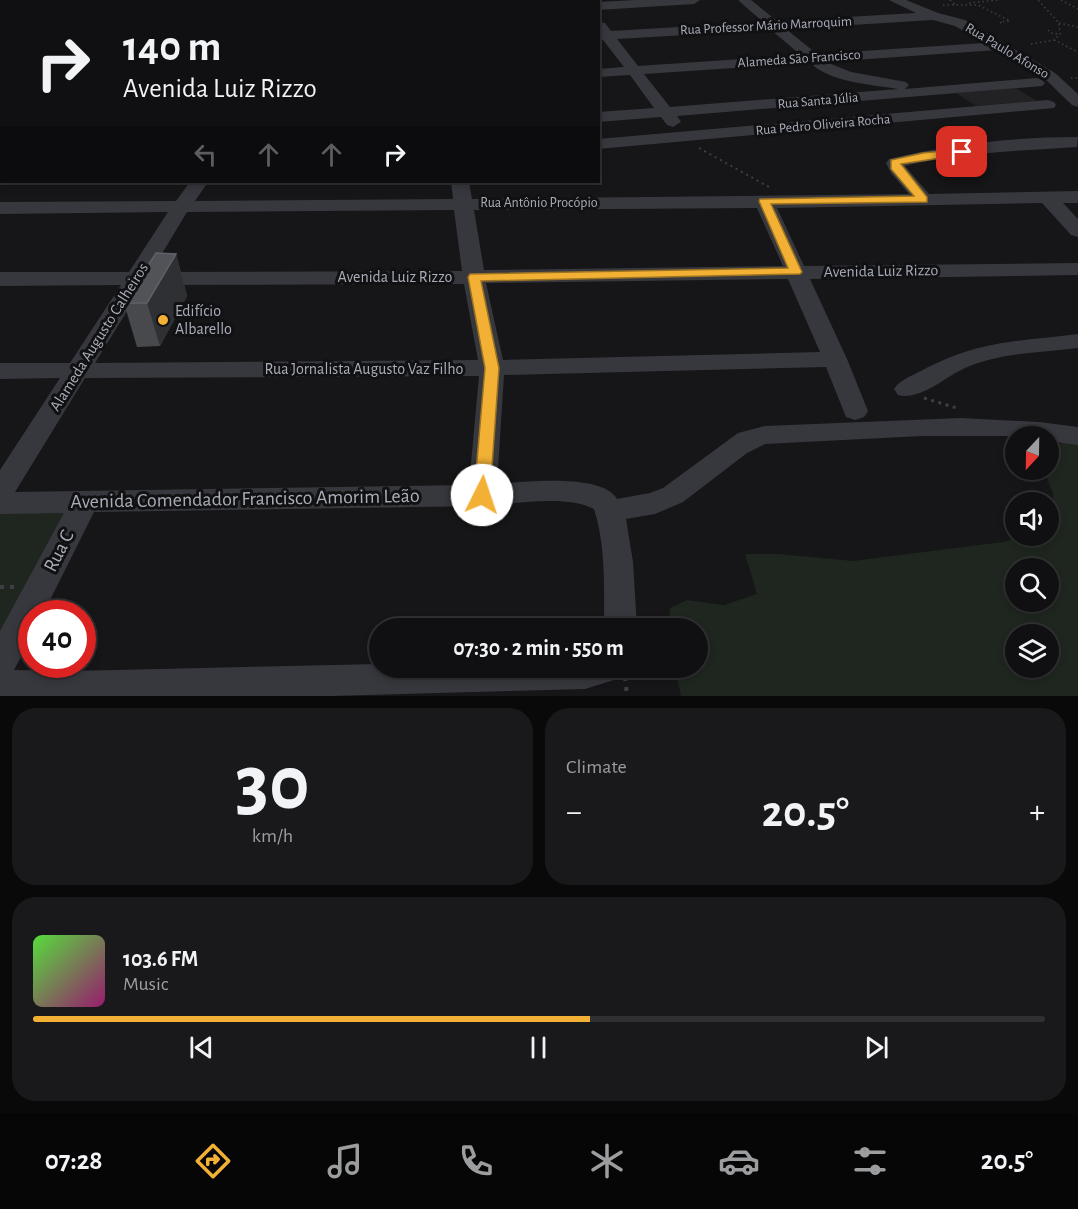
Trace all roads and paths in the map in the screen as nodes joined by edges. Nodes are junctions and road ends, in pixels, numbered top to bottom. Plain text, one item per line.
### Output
1 (694, 0) edge
2 (744, 0) edge
3 (895, 0) edge
4 (950, 0) edge
5 (998, 0) edge
6 (1038, 0) edge
7 (1061, 0) edge
8 (978, 5) dead end
9 (600, 6) edge
10 (1078, 9) edge
11 (933, 16) junction
12 (891, 19) junction
13 (1059, 23) junction
14 (1002, 24) dead end
15 (773, 25) junction
16 (1078, 27) edge
17 (1048, 30) dead end
18 (910, 32) dead end
19 (1060, 34) junction
20 (603, 36) edge
21 (1054, 40) junction
22 (1031, 44) dead end
23 (1000, 46) junction
24 (1078, 52) edge
25 (811, 58) junction
26 (633, 71) junction
27 (600, 73) edge
28 (1037, 83) dead end
29 (1013, 85) junction
30 (938, 91) junction
31 (1078, 102) edge
32 (968, 112) junction
33 (664, 113) junction
34 (600, 117) edge
35 (686, 137) junction
36 (1077, 142) edge
37 (600, 144) edge
38 (198, 183) edge
39 (461, 192) edge
40 (1047, 197) junction
41 (1078, 197) edge
42 (923, 199) junction
43 (771, 202) junction
44 (181, 207) junction
45 (0, 208) edge
46 (1078, 231) edge
47 (1078, 269) edge
48 (796, 272) junction
49 (474, 277) junction
50 (136, 278) junction
51 (0, 279) edge
52 (1078, 341) edge
53 (835, 359) junction
54 (492, 368) junction
55 (76, 370) junction
56 (0, 371) edge
57 (907, 389) joint
58 (968, 410) dead end
59 (855, 411) dead end
60 (1078, 436) edge
61 (0, 493) edge
62 (482, 495) junction
63 (84, 502) junction
64 (0, 503) edge
65 (610, 512) junction
66 (621, 618) edge
67 (0, 664) edge
68 (427, 678) edge
69 (0, 686) edge

1 - 9 street
2 - 15 street
3 - 11 street, Rua Paulo Afonso
4 - 5 path
6 - 13 path
7 - 10 path
8 - 14 path
11 - 12 street, Rua Professor Mário Marroquim
11 - 23 street, Rua Paulo Afonso
12 - 15 street, Rua Professor Mário Marroquim
12 - 18 street
13 - 16 path
13 - 19 path
15 - 20 street, Rua Professor Mário Marroquim
15 - 25 street
17 - 19 path
19 - 21 path
20 - 26 street
21 - 22 path
21 - 24 path
23 - 25 street, Alameda São Francisco
23 - 31 street, Rua Paulo Afonso
25 - 26 street, Alameda São Francisco
25 - 30 street
26 - 27 street, Alameda São Francisco
26 - 33 street
28 - 29 street, Rua Santa Júlia
29 - 30 street, Rua Santa Júlia
29 - 32 street, Rua Pedro Oliveira Rocha
30 - 32 street
30 - 33 street, Rua Santa Júlia
32 - 35 street, Rua Pedro Oliveira Rocha
33 - 34 street, Rua Santa Júlia
33 - 35 street
35 - 37 street, Rua Pedro Oliveira Rocha
35 - 43 path
36 - 42 street
38 - 44 street, Alameda Augusto Calheiros
39 - 43 street, Rua Antônio Procópio
39 - 44 street, Rua Antônio Procópio
39 - 49 street
40 - 41 street, Rua Antônio Procópio
40 - 42 street, Rua Antônio Procópio
40 - 46 street
42 - 43 street, Rua Antônio Procópio
43 - 48 street
44 - 45 street, Rua Antônio Procópio
44 - 50 street, Alameda Augusto Calheiros
47 - 48 street, Avenida Luiz Rizzo
48 - 49 street, Avenida Luiz Rizzo
48 - 53 street
49 - 50 street, Avenida Luiz Rizzo
49 - 54 street
50 - 51 street, Avenida Luiz Rizzo
50 - 55 street, Alameda Augusto Calheiros
52 - 57 street
53 - 54 street, Rua Jornalista Augusto Vaz Filho
53 - 59 street
54 - 55 street, Rua Jornalista Augusto Vaz Filho
54 - 62 street
55 - 56 street, Rua Jornalista Augusto Vaz Filho
55 - 61 street, Alameda Augusto Calheiros
57 - 58 path
60 - 65 street
62 - 63 street, Avenida Comendador Francisco Amorim Leão
62 - 65 street, Avenida Comendador Francisco Amorim Leão
63 - 64 street, Avenida Comendador Francisco Amorim Leão
63 - 67 street, Rua C
65 - 66 street
68 - 69 street

